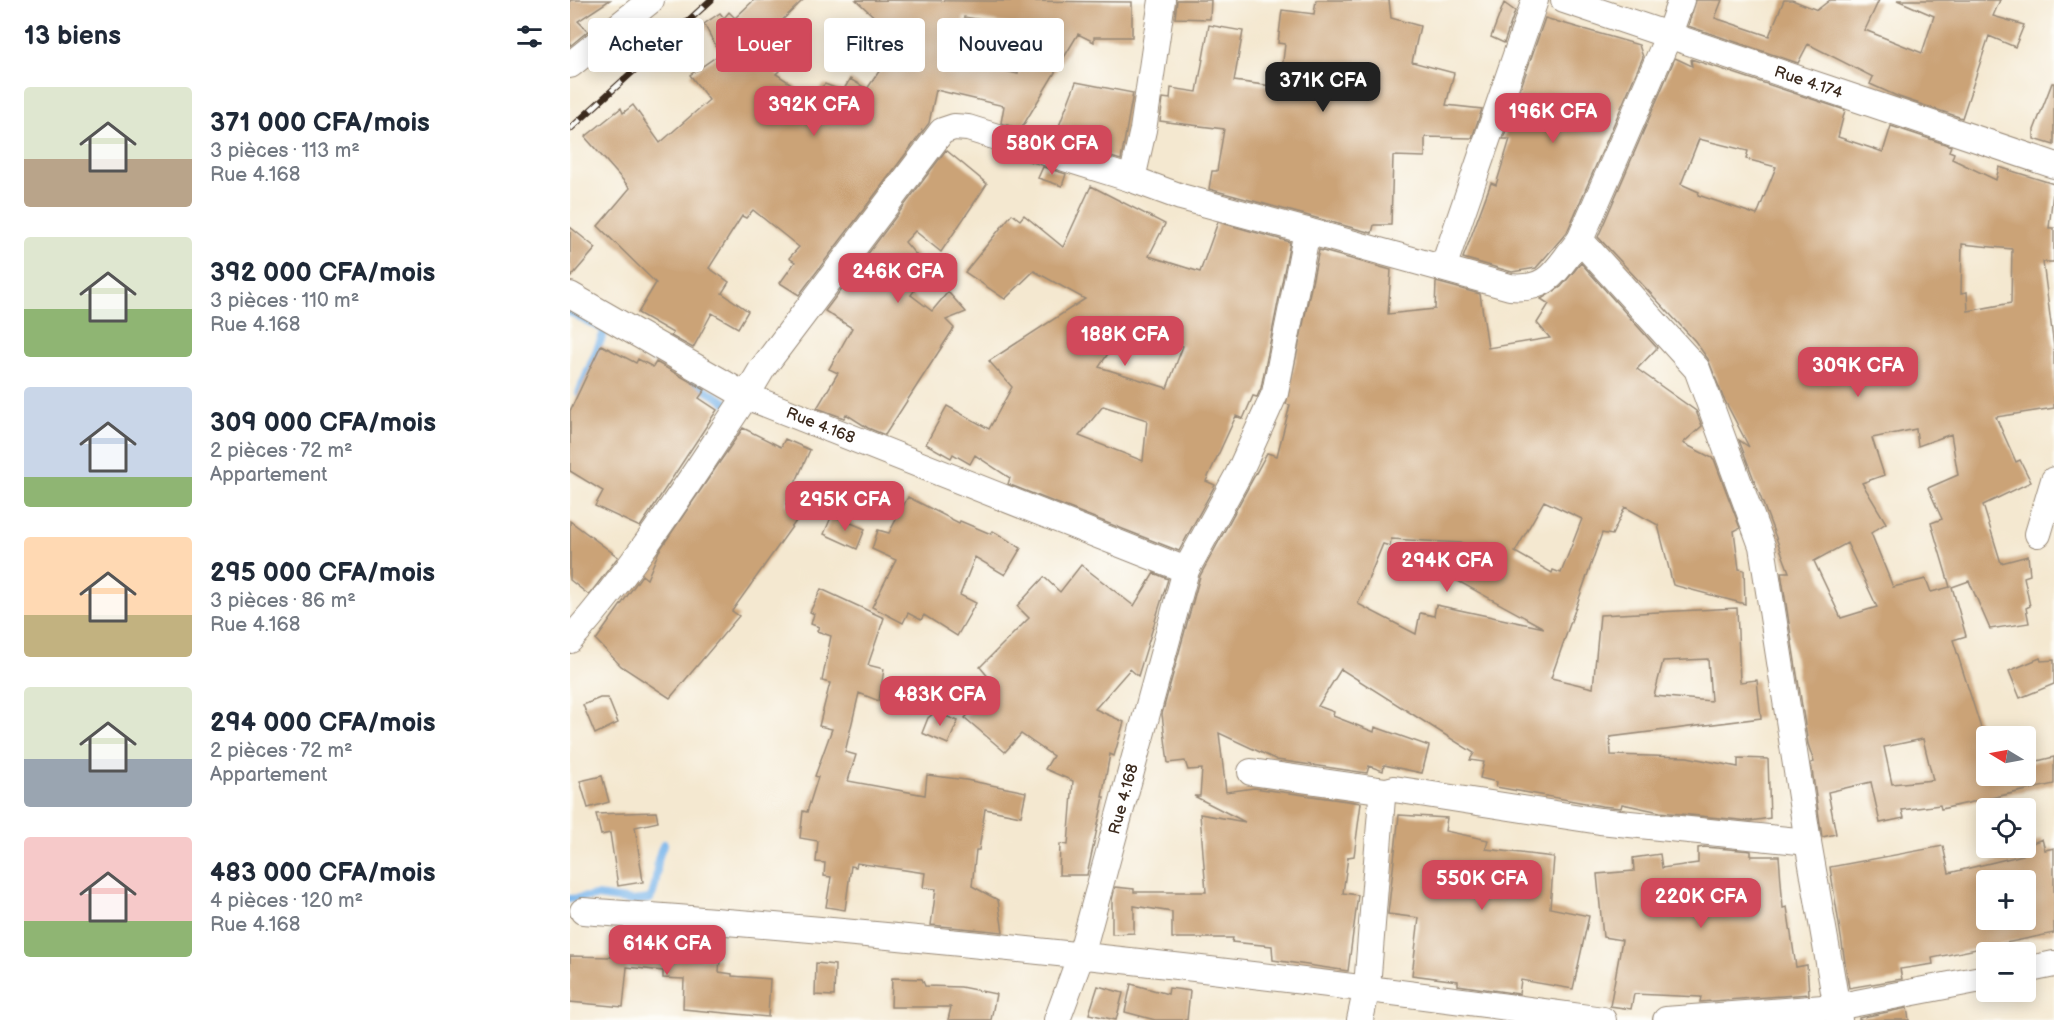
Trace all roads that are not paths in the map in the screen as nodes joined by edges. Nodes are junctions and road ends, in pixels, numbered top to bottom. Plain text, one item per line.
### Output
1 (651, 0) edge
2 (1162, 0) edge
3 (1535, 0) edge
4 (1564, 0) edge
5 (1681, 0) edge
6 (1668, 37) junction
7 (570, 65) edge
8 (2054, 165) edge
9 (1132, 179) junction
10 (1307, 231) junction
11 (1580, 240) junction
12 (1443, 268) junction
13 (570, 295) edge
14 (746, 396) junction
15 (2054, 480) edge
16 (2038, 534) dead end
17 (1186, 570) junction
18 (570, 640) edge
19 (1251, 771) dead end
20 (1386, 791) junction
21 (1808, 842) junction
22 (583, 911) dead end
23 (1081, 956) junction
24 (2054, 964) edge
25 (2036, 968) edge
26 (1976, 980) edge
27 (1367, 987) junction
28 (1838, 1014) edge
29 (1057, 1020) edge
30 (1360, 1020) edge
31 (1603, 1020) edge
32 (1666, 1020) edge

1 - 7 street
2 - 9 street
3 - 12 street
4 - 6 street, Rue 4.174
5 - 6 street
6 - 8 street, Rue 4.174
6 - 11 street
9 - 10 street
9 - 14 street
10 - 12 street
10 - 17 street
11 - 12 street
11 - 21 street
13 - 14 street, Rue 4.168
14 - 17 street, Rue 4.168
14 - 18 street
15 - 16 street
17 - 23 street, Rue 4.168
19 - 20 street
20 - 21 street
20 - 27 street
21 - 28 street
22 - 23 street
23 - 27 street
23 - 29 street, Rue 4.168
24 - 25 street
26 - 28 street
27 - 30 street
27 - 31 street
28 - 32 street

